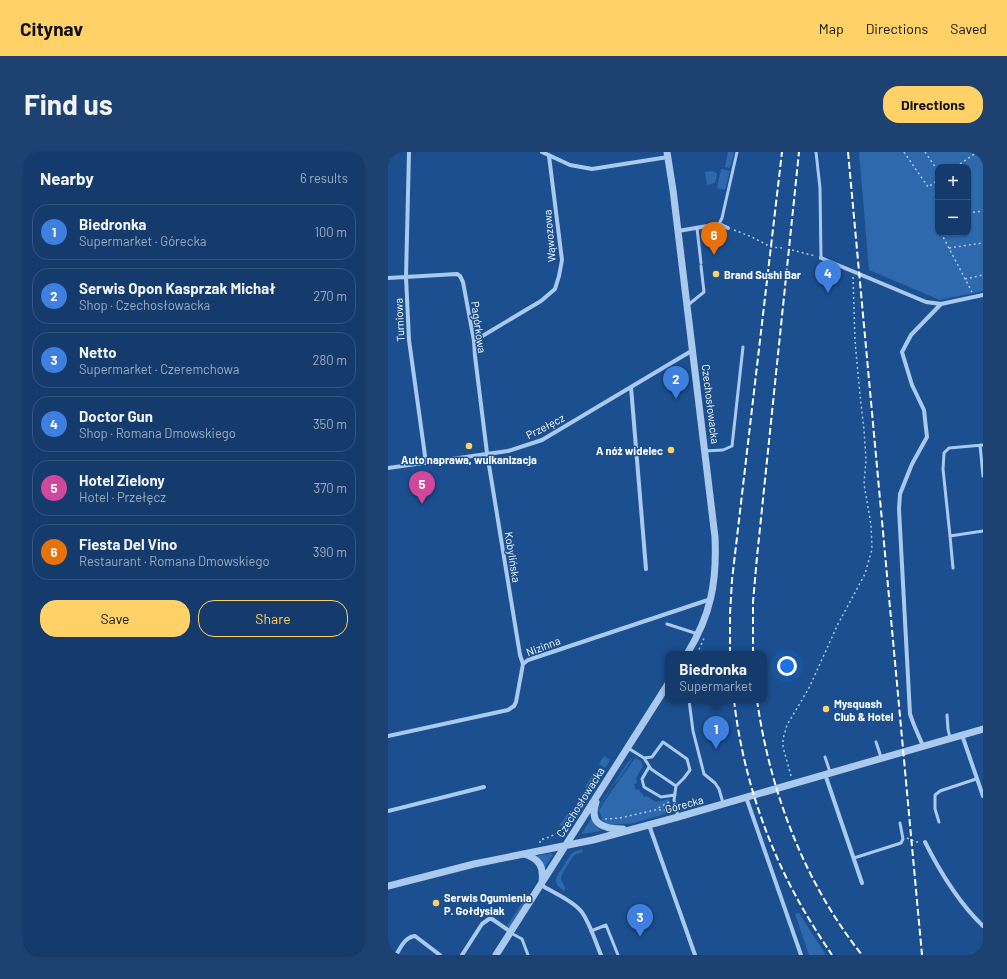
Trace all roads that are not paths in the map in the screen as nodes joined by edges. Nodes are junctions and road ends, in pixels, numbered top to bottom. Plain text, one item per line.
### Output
1 (409, 152) edge
2 (542, 152) edge
3 (737, 152) edge
4 (816, 152) edge
5 (668, 154) edge
6 (549, 156) junction
7 (719, 224) junction
8 (697, 228) junction
9 (728, 228) road end
10 (678, 231) junction
11 (821, 258) joint
12 (406, 277) junction
13 (388, 278) edge
14 (983, 295) edge
15 (941, 304) junction
16 (687, 305) junction
17 (474, 341) junction
18 (743, 346) dead end
19 (693, 350) junction
20 (631, 387) junction
21 (982, 445) edge
22 (705, 451) junction
23 (487, 453) junction
24 (982, 453) edge
25 (426, 463) junction
26 (388, 468) edge
27 (983, 476) edge
28 (983, 531) edge
29 (950, 536) junction
30 (953, 568) dead end
31 (646, 569) dead end
32 (711, 599) junction
33 (667, 624) dead end
34 (698, 634) junction
35 (689, 651) edge
36 (523, 664) junction
37 (665, 689) edge
38 (689, 703) edge
39 (947, 715) dead end
40 (983, 729) edge
41 (962, 735) junction
42 (388, 736) edge
43 (950, 738) junction
44 (876, 742) dead end
45 (923, 746) junction
46 (628, 748) junction
47 (825, 757) dead end
48 (644, 758) junction
49 (881, 758) junction
50 (649, 767) junction
51 (828, 773) junction
52 (976, 778) junction
53 (676, 786) junction
54 (484, 787) dead end
55 (600, 792) junction
56 (675, 795) junction
57 (983, 796) edge
58 (746, 797) junction
59 (723, 804) junction
60 (388, 811) edge
61 (678, 817) junction
62 (939, 822) dead end
63 (900, 823) dead end
64 (648, 825) junction
65 (634, 829) junction
66 (925, 843) road end
67 (566, 846) junction
68 (524, 854) junction
69 (854, 858) junction
70 (939, 858) dead end
71 (934, 861) junction
72 (862, 883) dead end
73 (541, 885) junction
74 (388, 886) edge
75 (983, 926) edge
76 (591, 931) junction
77 (511, 932) junction
78 (396, 955) edge
79 (440, 955) edge
80 (462, 955) edge
81 (496, 955) edge
82 (528, 955) edge
83 (600, 955) edge
84 (618, 955) edge
85 (694, 955) edge
86 (801, 955) edge

1 - 12 street, Turniowa
2 - 6 street
3 - 7 lane
4 - 11 lane
5 - 6 street
5 - 10 street, Czechosłowacka
6 - 17 street, Wąwozowa
7 - 8 street
7 - 9 street
8 - 10 street
8 - 16 lane
10 - 16 street, Czechosłowacka
11 - 15 street
12 - 13 street, Pagórkowa
12 - 17 street, Pagórkowa
12 - 25 street, Turniowa
14 - 15 street
15 - 45 street
16 - 19 street, Czechosłowacka
17 - 23 street, Pagórkowa
18 - 22 lane
19 - 20 street, Przełęcz
19 - 22 street, Czechosłowacka
20 - 23 street, Przełęcz
20 - 31 street
21 - 24 lane
21 - 29 lane
22 - 32 street, Czechosłowacka
23 - 25 street, Przełęcz
23 - 36 street, Kobylińska
24 - 27 lane
25 - 26 street, Przełęcz
28 - 29 lane
29 - 30 lane
32 - 34 street, Czechosłowacka
32 - 36 street, Nizinna
33 - 34 lane
34 - 35 street, Czechosłowacka
36 - 42 street, Nizinna
37 - 46 street, Czechosłowacka
38 - 59 lane
39 - 43 lane
40 - 41 street, Górecka
41 - 43 street, Górecka
41 - 52 street
43 - 45 street, Górecka
44 - 49 lane
45 - 49 street, Górecka
46 - 48 lane
46 - 55 street, Czechosłowacka
47 - 51 lane
48 - 50 lane
48 - 53 lane
49 - 51 street, Górecka
50 - 53 lane
50 - 56 lane
51 - 58 street, Górecka
51 - 69 street
52 - 57 street
52 - 62 lane
53 - 56 lane
54 - 60 street
55 - 65 street
55 - 67 street, Czechosłowacka
56 - 61 lane
58 - 59 street, Górecka
58 - 86 street
59 - 61 street, Górecka
61 - 64 street, Górecka
63 - 69 lane
64 - 65 street, Górecka
64 - 85 street
65 - 67 street, Górecka
66 - 71 street
67 - 68 street, Górecka
67 - 73 street, Czechosłowacka
68 - 73 street
68 - 74 street, Górecka
69 - 72 street
70 - 71 lane
71 - 75 street
73 - 76 street
73 - 77 street, Czechosłowacka
76 - 83 street
76 - 84 lane
77 - 80 street
77 - 81 street, Czechosłowacka
77 - 82 lane
78 - 79 street

